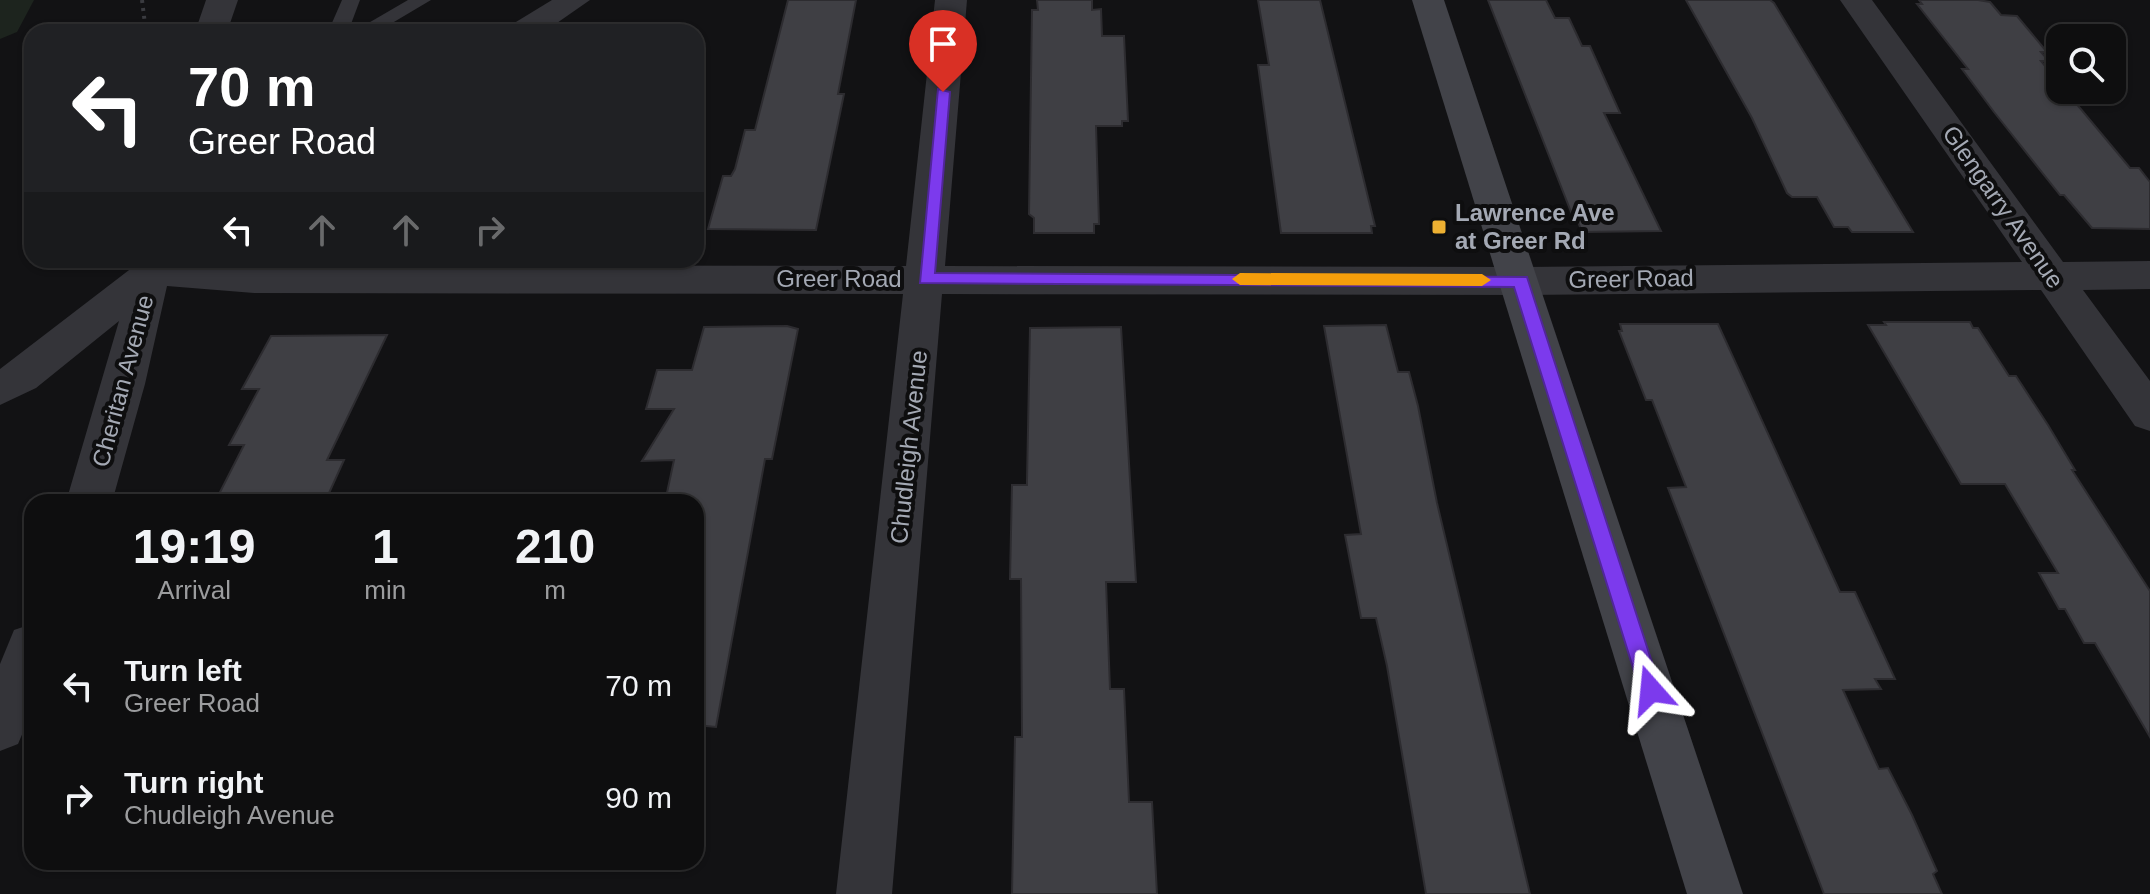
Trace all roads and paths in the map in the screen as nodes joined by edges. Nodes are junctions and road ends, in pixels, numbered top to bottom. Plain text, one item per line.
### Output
1 (142, 0) edge
2 (222, 0) edge
3 (351, 0) edge
4 (422, 0) edge
5 (574, 0) edge
6 (951, 0) edge
7 (1428, 0) edge
8 (1856, 0) edge
9 (145, 24) edge
10 (214, 24) edge
11 (341, 24) edge
12 (378, 24) edge
13 (535, 24) edge
14 (153, 268) edge
15 (158, 268) edge
16 (189, 268) edge
17 (2051, 275) junction
18 (2150, 275) edge
19 (926, 279) junction
20 (1521, 281) junction
21 (0, 389) edge
22 (2150, 414) edge
23 (91, 494) edge
24 (24, 666) edge
25 (0, 727) edge
26 (864, 894) edge
27 (1715, 894) edge

1 - 9 path
2 - 10 street
3 - 11 lane
4 - 12 lane
5 - 13 street
6 - 19 street, Chudleigh Avenue
7 - 20 main road
8 - 17 street, Glengarry Avenue
14 - 21 street
15 - 23 street, Cheritan Avenue
16 - 19 street, Greer Road
17 - 18 street, Greer Road
17 - 20 street, Greer Road
17 - 22 street, Glengarry Avenue
19 - 20 street, Greer Road
19 - 26 street, Chudleigh Avenue
20 - 27 main road
24 - 25 street

